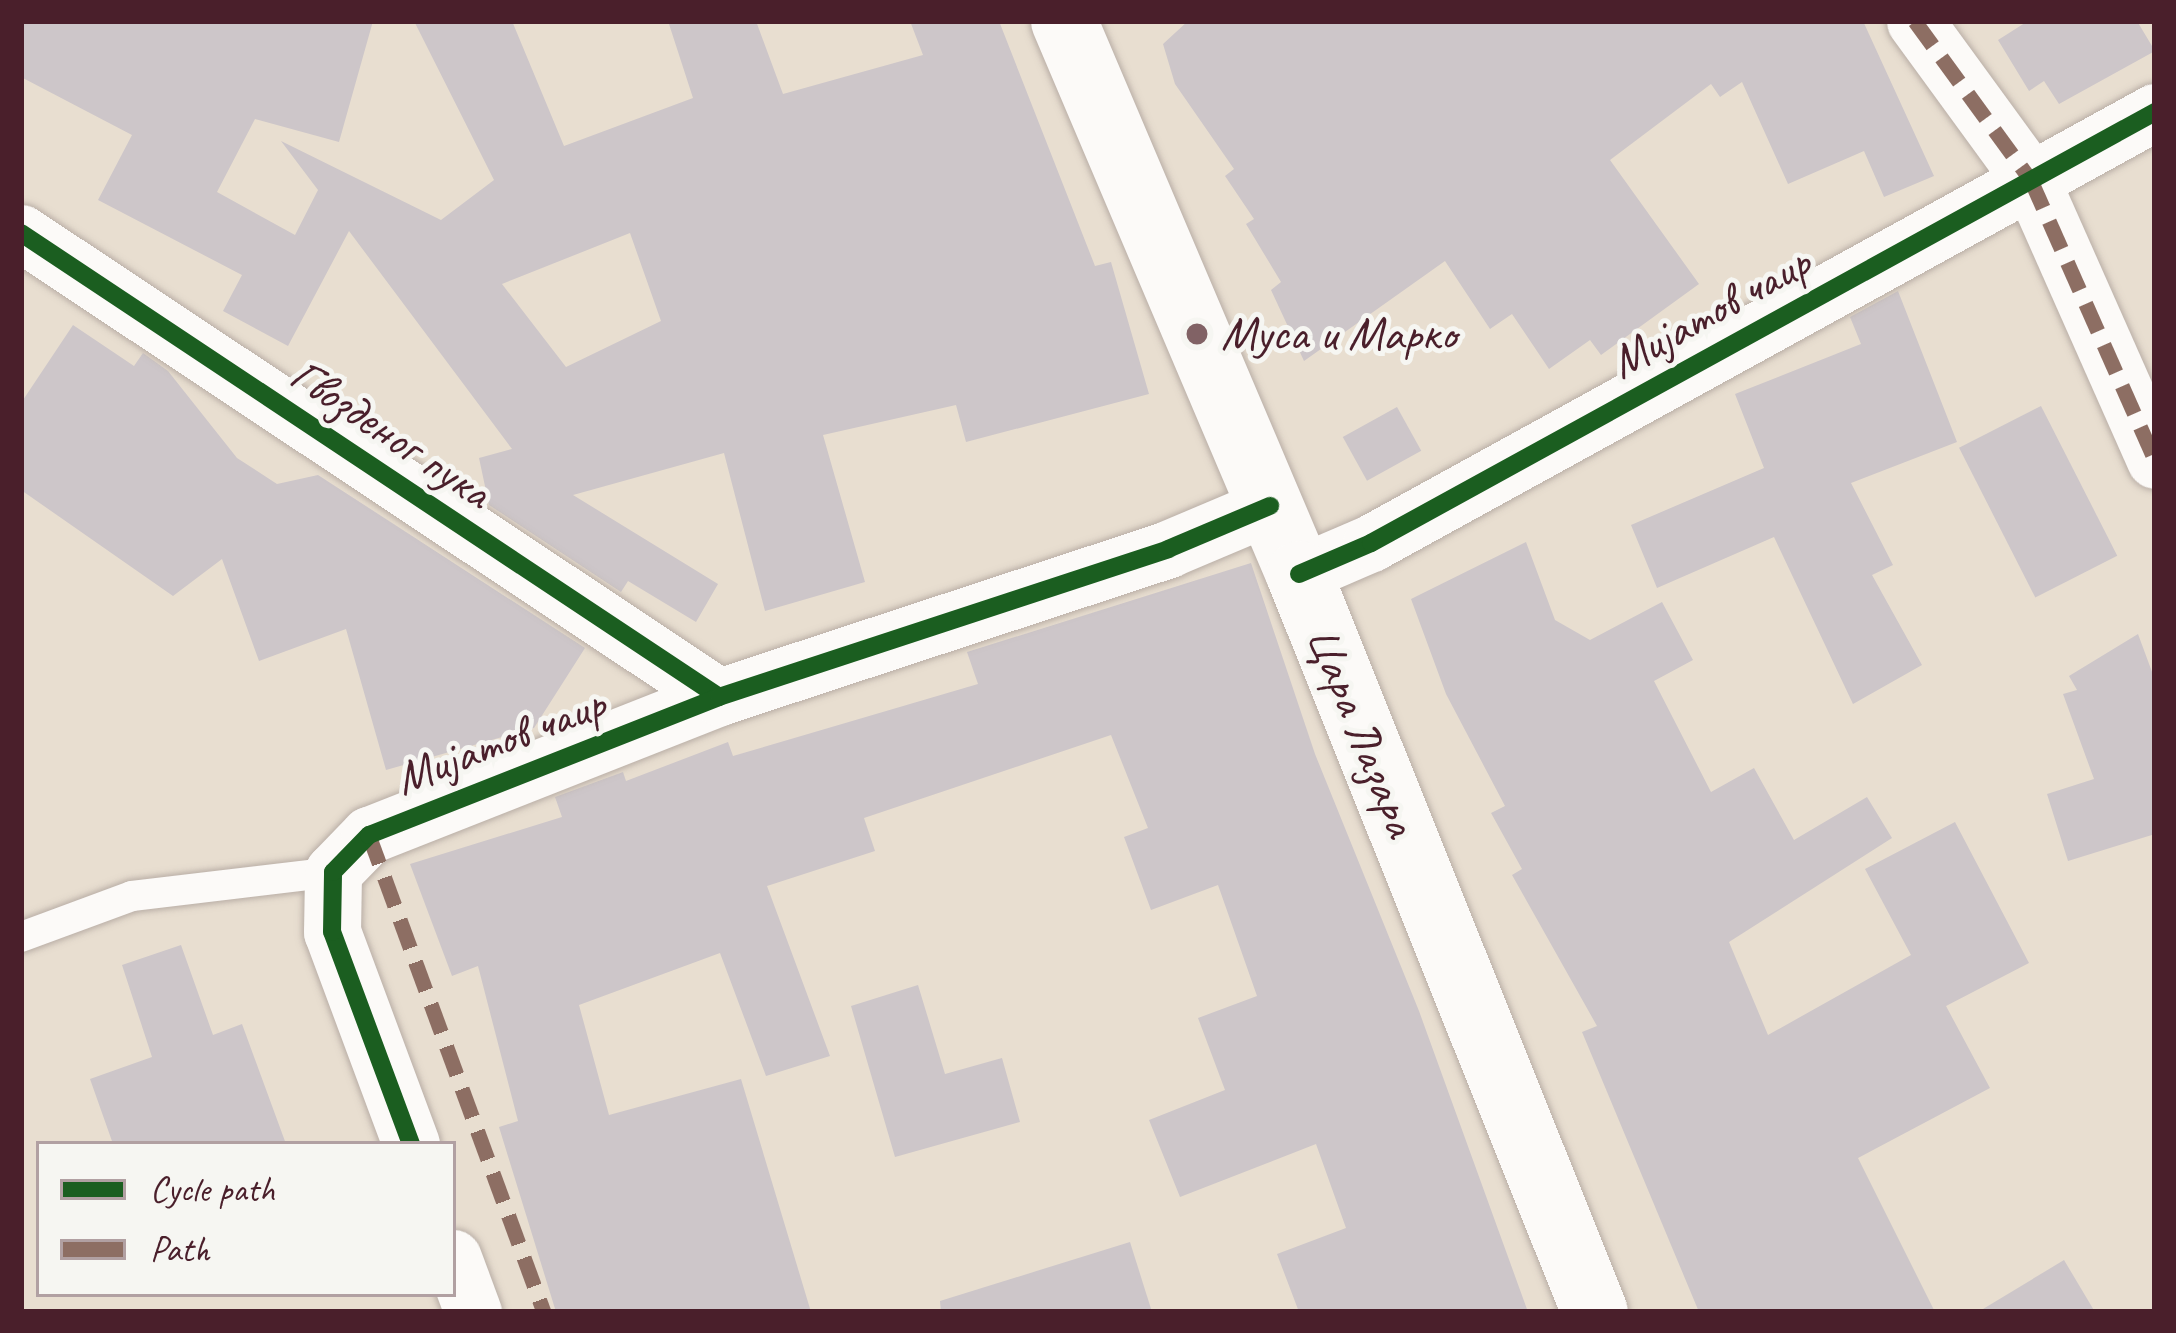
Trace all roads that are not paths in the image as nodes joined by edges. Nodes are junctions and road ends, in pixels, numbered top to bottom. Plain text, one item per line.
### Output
1 (1064, 21) edge
2 (1915, 21) edge
3 (2155, 112) edge
4 (2032, 180) junction
5 (21, 233) edge
6 (2155, 460) edge
7 (1270, 506) junction
8 (1299, 574) junction
9 (719, 697) junction
10 (351, 853) junction
11 (21, 937) edge
12 (410, 1141) edge
13 (456, 1266) edge
14 (473, 1312) edge
15 (1595, 1312) edge

1 - 7 main road, Цара Лазара
2 - 4 street
3 - 4 street, Мијатов чаир
4 - 6 street
4 - 8 street, Мијатов чаир
5 - 9 street, Гвозденог пука
7 - 8 main road, Цара Лазара
7 - 9 street, Мијатов чаир
8 - 15 main road, Цара Лазара
9 - 10 street, Мијатов чаир
10 - 11 lane
10 - 12 street
13 - 14 street

